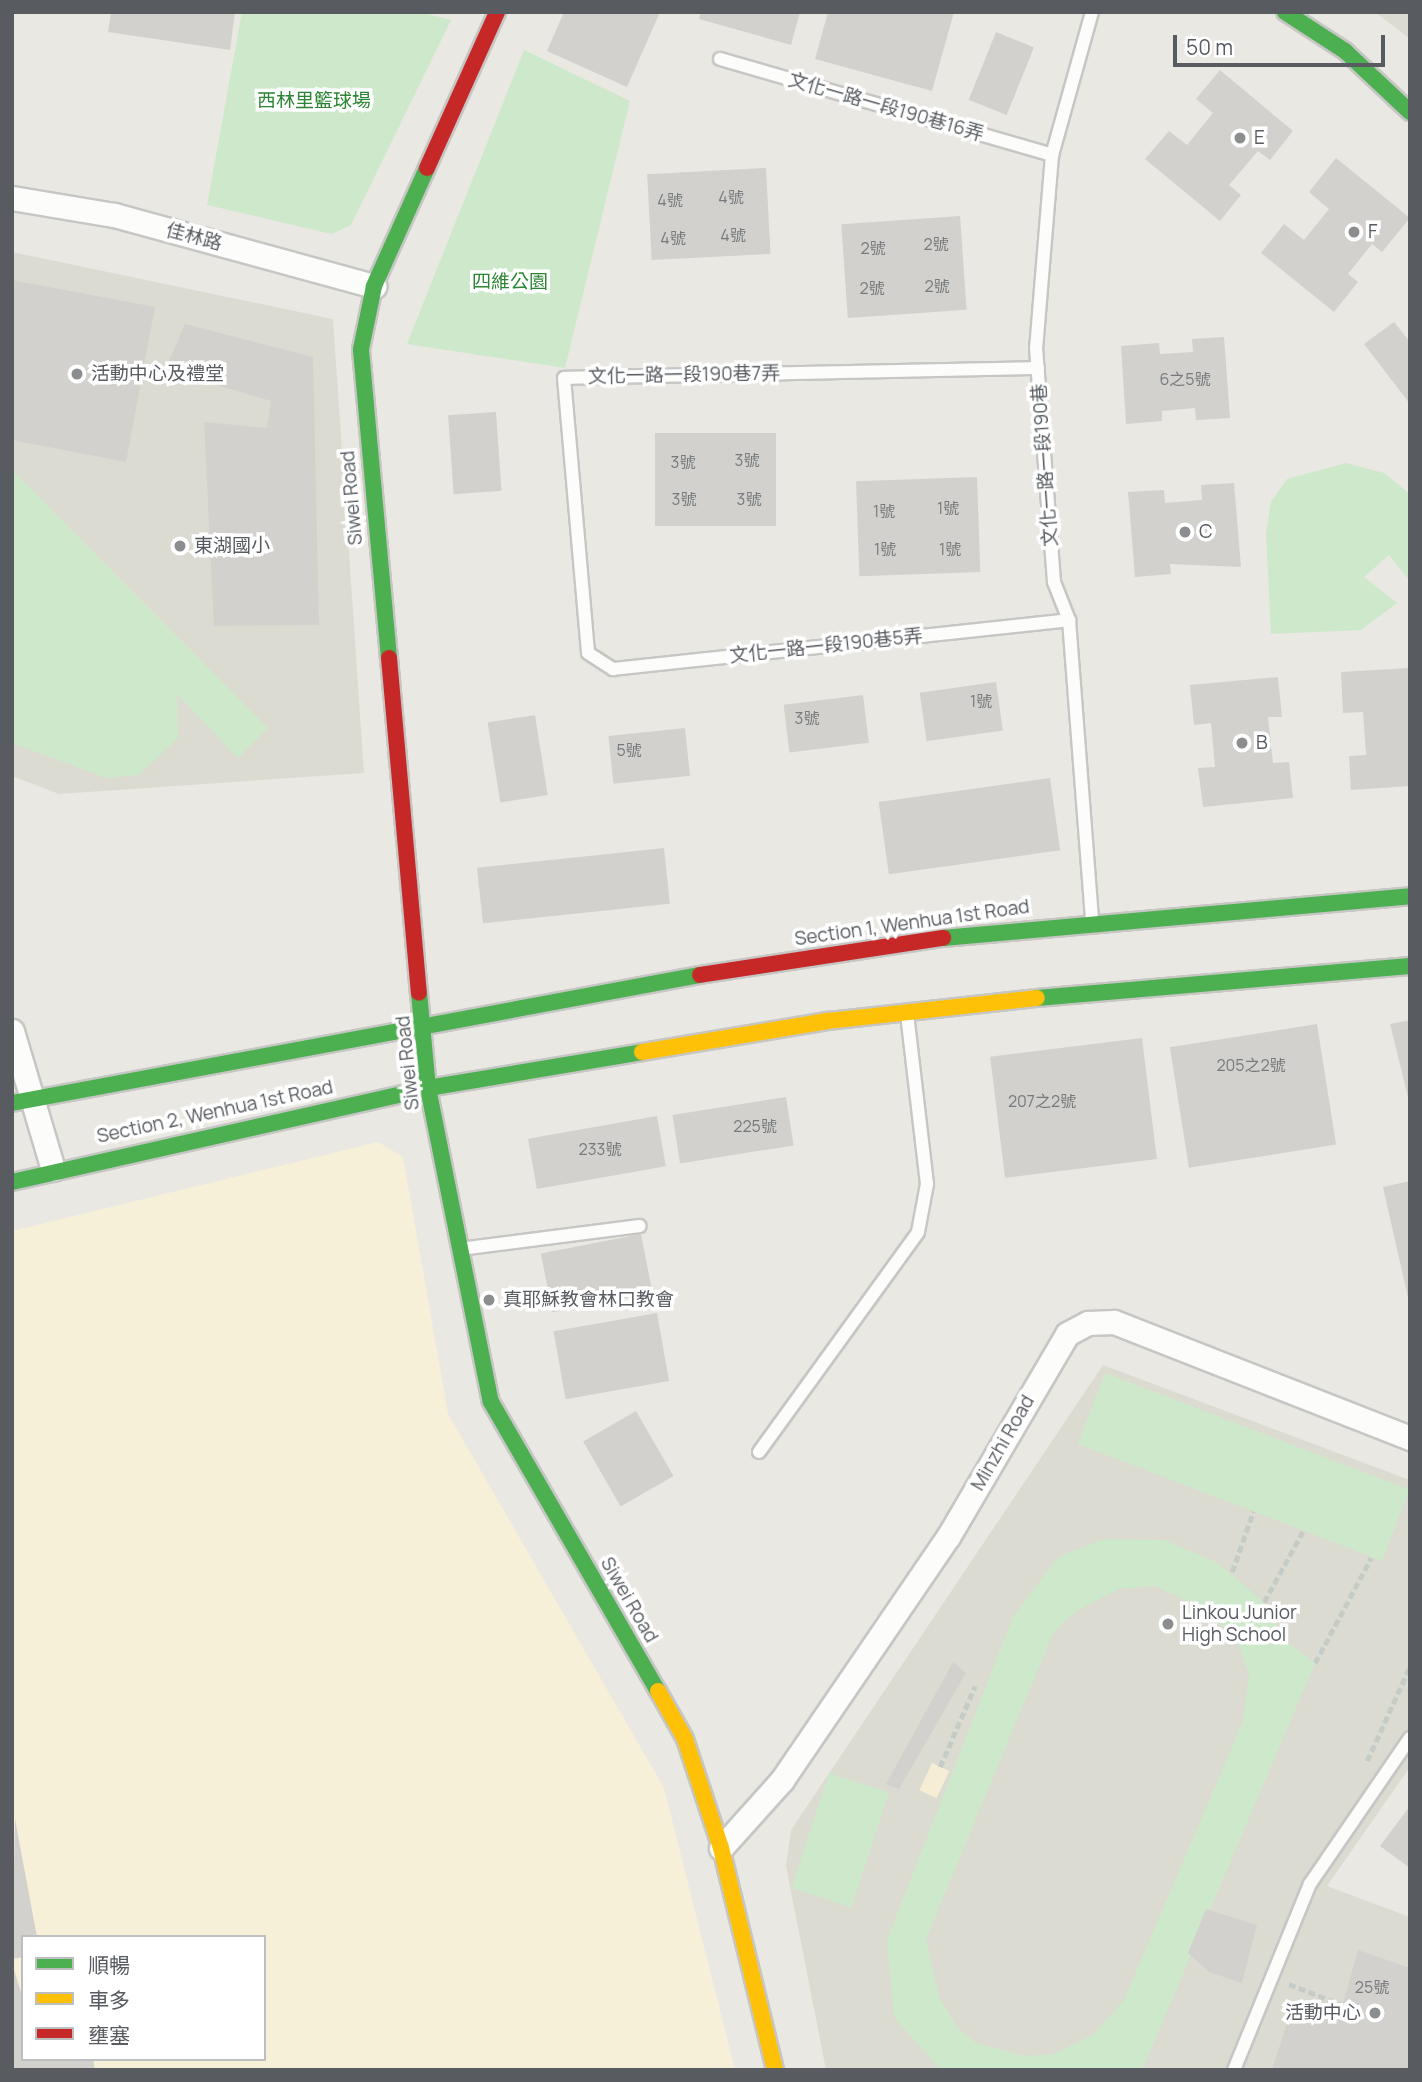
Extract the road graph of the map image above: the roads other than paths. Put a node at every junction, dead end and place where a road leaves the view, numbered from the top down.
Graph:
1 (497, 12) edge
2 (1092, 12) edge
3 (1285, 12) edge
4 (720, 59) dead end
5 (1410, 112) edge
6 (1052, 155) junction
7 (12, 198) edge
8 (374, 286) junction
9 (1038, 368) junction
10 (1069, 620) junction
11 (588, 653) joint
12 (1410, 896) edge
13 (1092, 921) junction
14 (1410, 966) edge
15 (907, 1013) junction
16 (425, 1023) junction
17 (12, 1031) edge
18 (428, 1087) junction
19 (22, 1100) edge
20 (53, 1169) junction
21 (12, 1181) edge
22 (640, 1226) dead end
23 (460, 1249) junction
24 (1410, 1438) edge
25 (759, 1452) dead end
26 (1410, 1738) edge
27 (721, 1848) junction
28 (775, 2070) edge
29 (1234, 2070) edge

1 - 8 main road, Siwei Road
2 - 6 lane, 文化一路一段190巷
3 - 5 main road
4 - 6 lane, 文化一路一段190巷16弄
6 - 9 lane, 文化一路一段190巷
7 - 8 street, 佳林路
8 - 16 main road, Siwei Road
9 - 10 lane, 文化一路一段190巷
9 - 11 lane, 文化一路一段190巷7弄
10 - 11 lane, 文化一路一段190巷5弄
10 - 13 lane, 文化一路一段190巷
12 - 13 main road, Section 1, Wenhua 1st Road
13 - 16 main road, Section 1, Wenhua 1st Road
14 - 15 main road
15 - 18 main road
15 - 25 lane
16 - 18 main road, Siwei Road
16 - 19 main road
17 - 19 street
18 - 20 main road, Section 2, Wenhua 1st Road
18 - 23 main road, Siwei Road
19 - 20 street
20 - 21 main road, Section 2, Wenhua 1st Road
22 - 23 lane
23 - 27 main road, Siwei Road
24 - 27 street, Minzhi Road
26 - 29 lane
27 - 28 main road, Siwei Road

